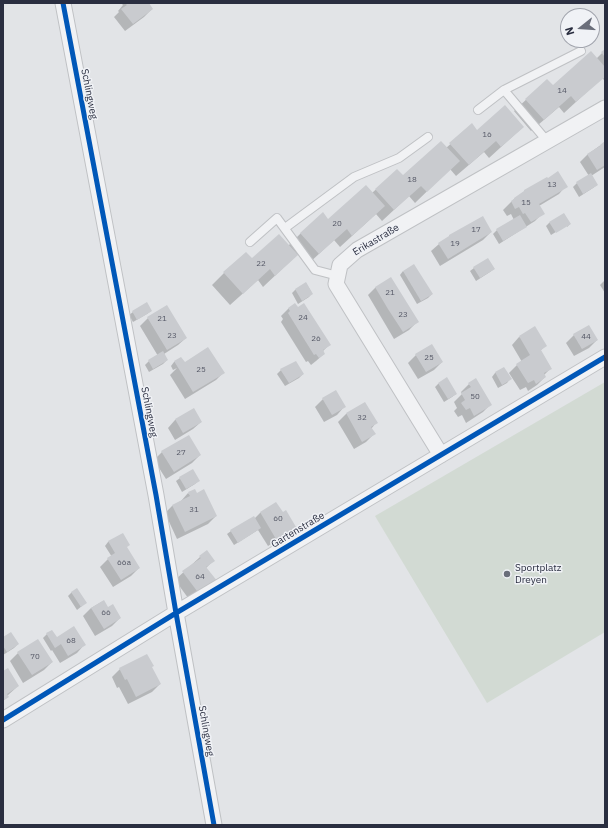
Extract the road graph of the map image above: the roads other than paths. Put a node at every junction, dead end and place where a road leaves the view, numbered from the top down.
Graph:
1 (64, 3) edge
2 (581, 50) dead end
3 (504, 90) junction
4 (605, 108) edge
5 (478, 110) dead end
6 (428, 137) dead end
7 (547, 141) junction
8 (284, 228) junction
9 (250, 242) dead end
10 (338, 276) junction
11 (605, 357) edge
12 (441, 455) junction
13 (176, 613) junction
14 (3, 720) edge
15 (214, 825) edge

1 - 13 street, Schlingweg
2 - 3 lane
3 - 5 lane
3 - 7 lane
4 - 7 street, Erikastraße
6 - 8 lane
7 - 10 street, Erikastraße
8 - 9 lane
8 - 10 lane
10 - 12 street
11 - 12 street, Gartenstraße
12 - 13 street, Gartenstraße
13 - 14 street, Gartenstraße
13 - 15 street, Schlingweg

